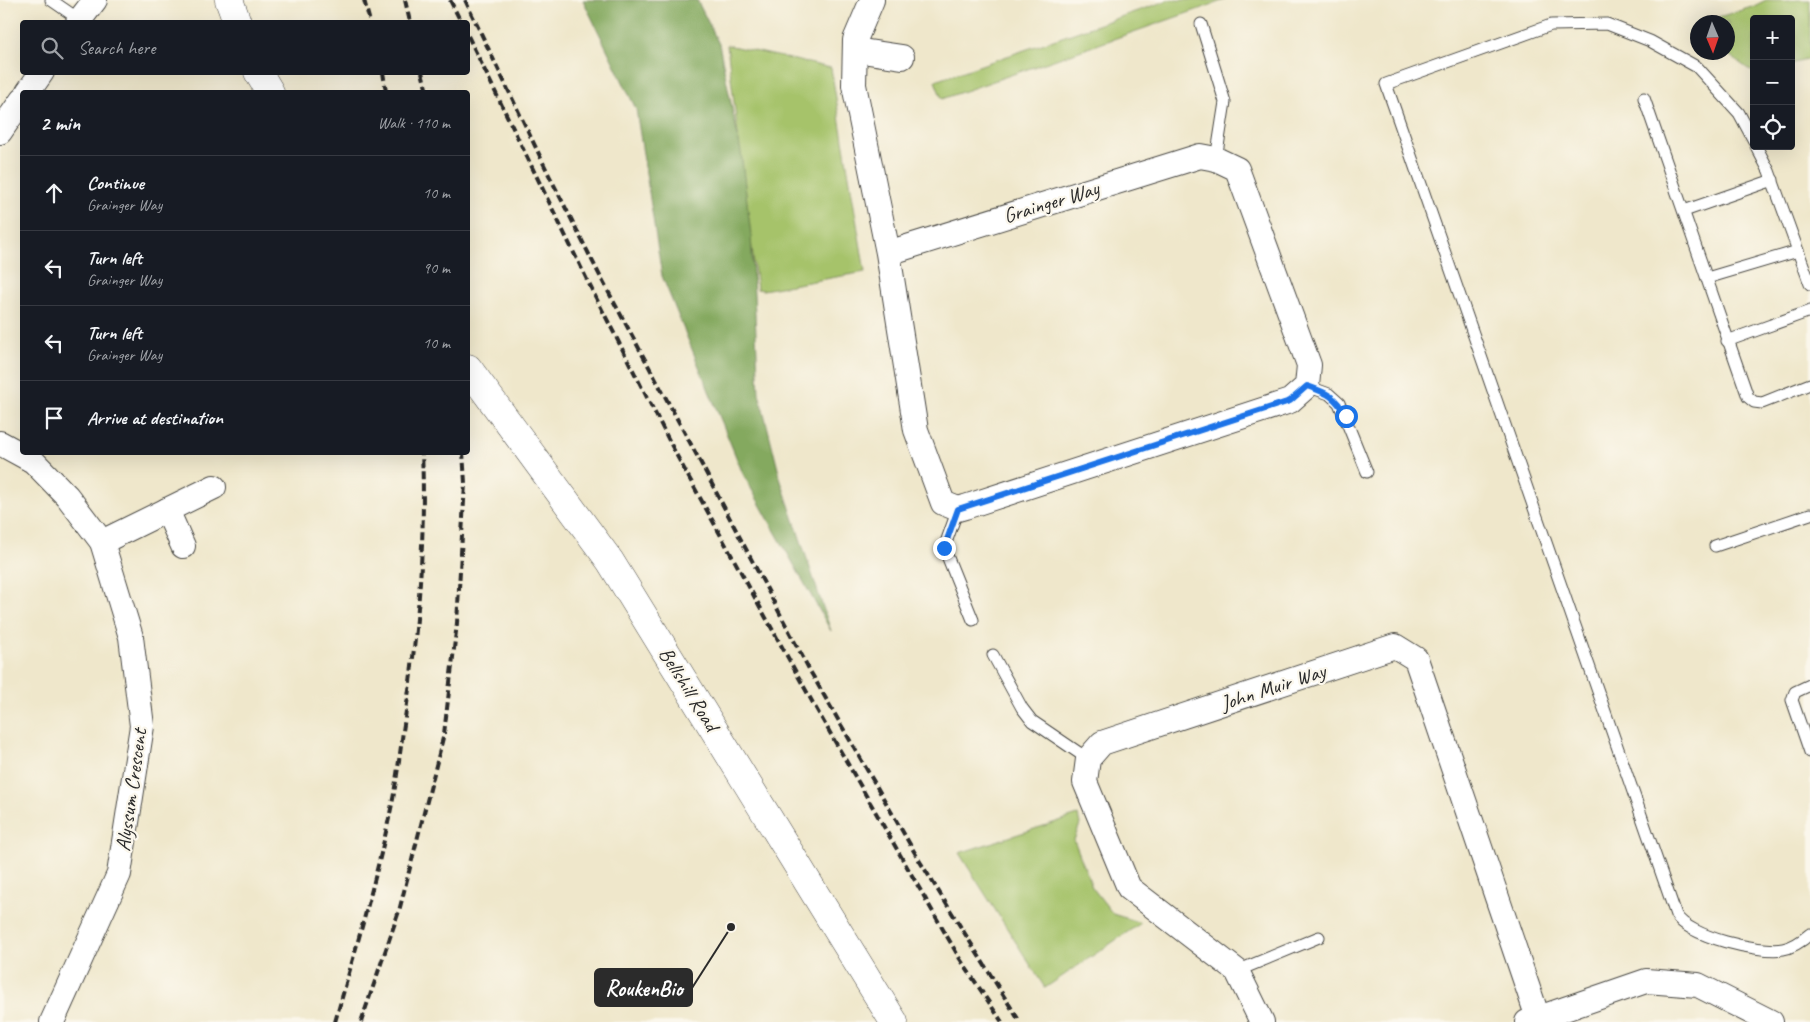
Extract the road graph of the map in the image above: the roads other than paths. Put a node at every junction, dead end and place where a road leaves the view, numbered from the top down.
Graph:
1 (52, 0) edge
2 (95, 0) edge
3 (228, 0) edge
4 (872, 0) edge
5 (78, 20) edge
6 (80, 20) edge
7 (236, 20) edge
8 (1201, 24) dead end
9 (855, 50) junction
10 (902, 57) dead end
11 (40, 75) edge
12 (260, 75) edge
13 (29, 90) edge
14 (269, 90) edge
15 (1644, 98) dead end
16 (20, 103) edge
17 (0, 132) edge
18 (1750, 134) edge
19 (1758, 150) edge
20 (1216, 159) junction
21 (1773, 180) junction
22 (1684, 210) junction
23 (1798, 251) junction
24 (888, 253) junction
25 (1707, 278) junction
26 (1810, 284) edge
27 (1810, 311) edge
28 (1727, 341) junction
29 (470, 371) edge
30 (1810, 384) edge
31 (1307, 386) junction
32 (0, 443) edge
33 (20, 454) edge
34 (22, 455) edge
35 (1367, 472) dead end
36 (214, 487) dead end
37 (958, 509) junction
38 (167, 510) junction
39 (1810, 514) edge
40 (102, 542) junction
41 (183, 546) dead end
42 (1715, 546) dead end
43 (973, 620) dead end
44 (993, 655) dead end
45 (1810, 686) edge
46 (1810, 752) edge
47 (1088, 759) junction
48 (1810, 934) edge
49 (1319, 937) dead end
50 (1237, 971) junction
51 (1533, 1020) edge
52 (52, 1022) edge
53 (894, 1022) edge
54 (1262, 1022) edge
55 (1771, 1022) edge

1 - 5 lane
2 - 6 street
3 - 7 main road
4 - 9 street
8 - 20 lane
9 - 10 street
9 - 24 street
11 - 13 street
12 - 14 main road
15 - 22 lane
16 - 17 street
18 - 48 lane
19 - 21 lane
20 - 24 street, Grainger Way
20 - 31 street, Grainger Way
21 - 22 lane
21 - 23 lane
22 - 25 lane
23 - 25 lane
23 - 26 lane
24 - 37 street
25 - 28 lane
27 - 28 lane
28 - 30 lane
29 - 53 main road, Bellshill Road
31 - 35 lane
31 - 37 street
32 - 33 street, Alyssum Crescent
34 - 40 street, Alyssum Crescent
36 - 38 street
37 - 43 lane
38 - 40 street
38 - 41 street
39 - 42 lane
40 - 52 street, Alyssum Crescent
44 - 47 lane
45 - 46 lane
47 - 50 street
47 - 51 street, John Muir Way
49 - 50 lane
50 - 54 street
51 - 55 street, John Muir Way

